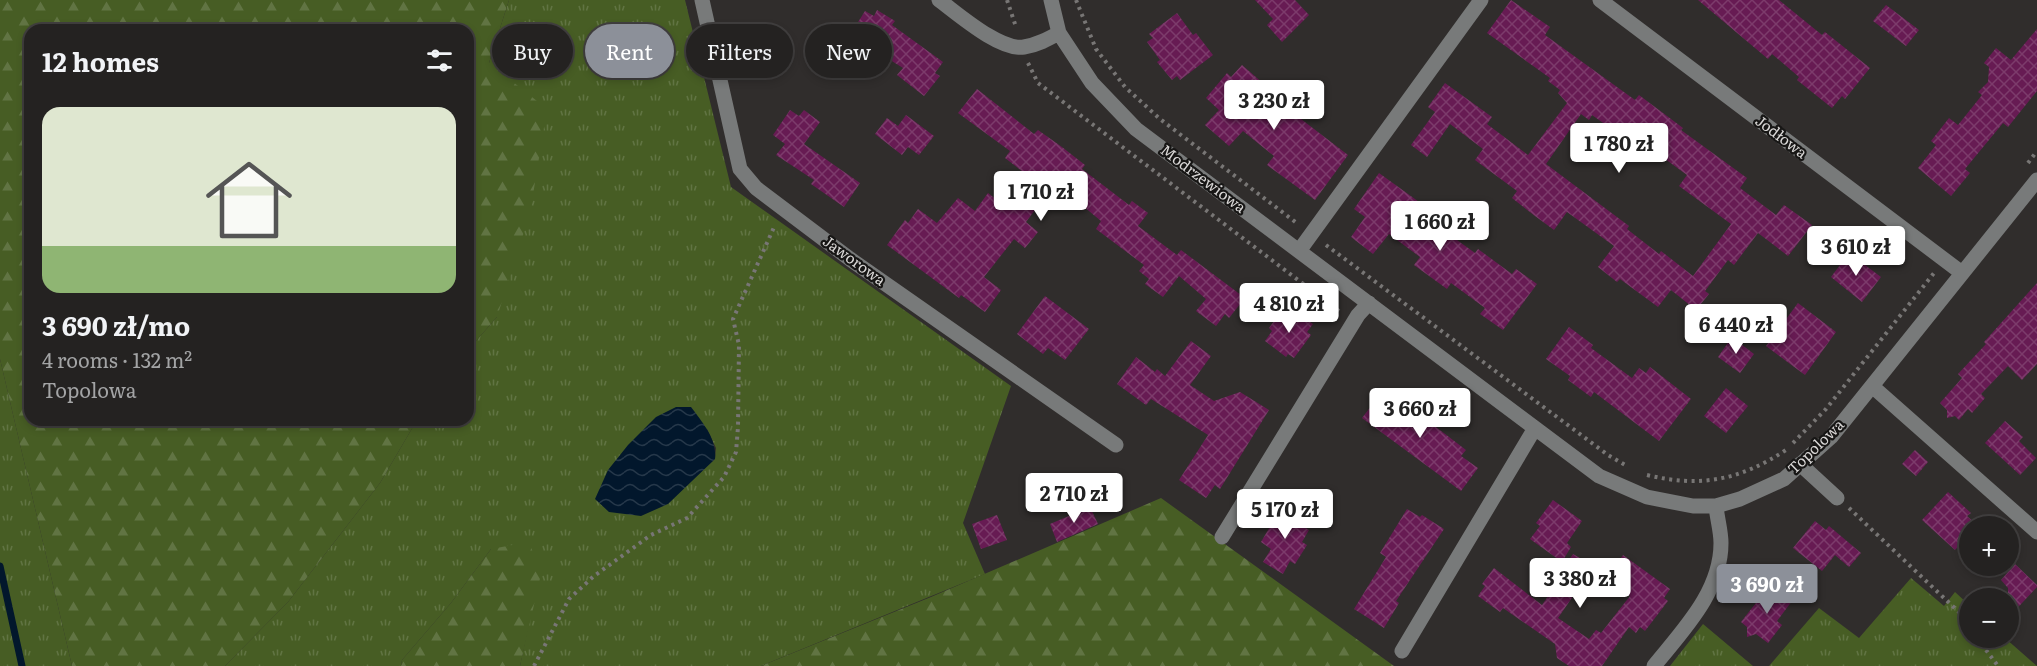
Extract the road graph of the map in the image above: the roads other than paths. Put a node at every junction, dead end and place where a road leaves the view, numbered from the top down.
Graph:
1 (702, 0) edge
2 (939, 0) edge
3 (1051, 0) edge
4 (1481, 0) edge
5 (1600, 0) edge
6 (1059, 33) junction
7 (2036, 182) edge
8 (1299, 251) junction
9 (1962, 273) junction
10 (1369, 303) junction
11 (1872, 386) junction
12 (1535, 428) junction
13 (1116, 446) dead end
14 (1800, 464) junction
15 (1837, 498) road end
16 (1716, 506) junction
17 (2037, 532) edge
18 (1222, 537) dead end
19 (1402, 651) dead end
20 (1654, 666) edge

1 - 13 street, Jaworowa
2 - 6 street
3 - 6 street, Modrzewiowa
4 - 8 street
5 - 9 street, Jodłowa
6 - 8 street, Modrzewiowa
7 - 9 street, Topolowa
8 - 10 street, Modrzewiowa
9 - 11 street, Topolowa
10 - 12 street, Modrzewiowa
10 - 18 street
11 - 14 street, Topolowa
11 - 17 street
12 - 16 street, Modrzewiowa
12 - 19 street
14 - 15 street
14 - 16 street, Topolowa
16 - 20 street

